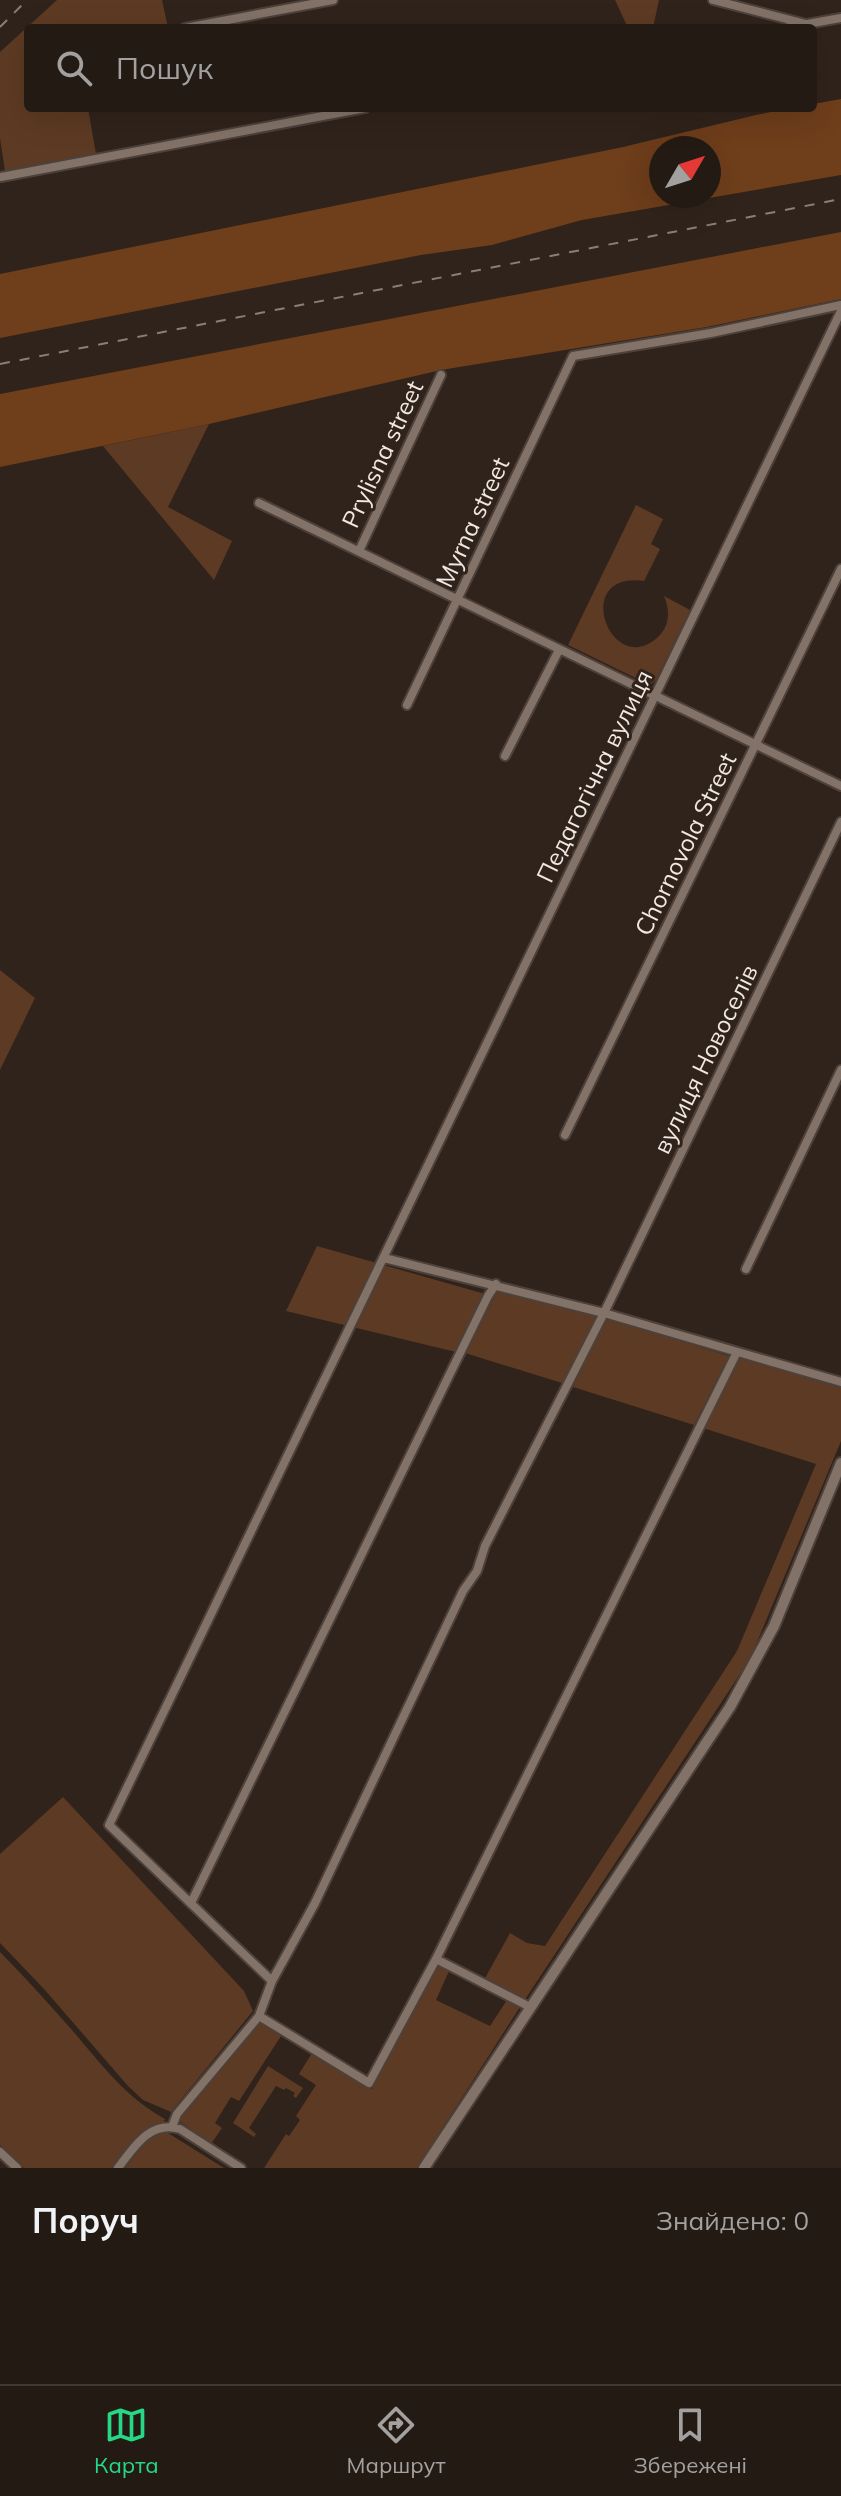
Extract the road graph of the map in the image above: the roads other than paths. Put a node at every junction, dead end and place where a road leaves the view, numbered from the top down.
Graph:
1 (333, 0) edge
2 (713, 0) edge
3 (841, 18) edge
4 (206, 24) edge
5 (806, 24) joint
6 (344, 112) edge
7 (1, 177) edge
8 (841, 305) edge
9 (841, 311) edge
10 (441, 375) dead end
11 (259, 503) dead end
12 (359, 551) junction
13 (841, 569) edge
14 (458, 599) junction
15 (559, 650) junction
16 (654, 697) junction
17 (407, 705) dead end
18 (756, 745) junction
19 (505, 756) dead end
20 (841, 786) edge
21 (841, 822) edge
22 (841, 1070) edge
23 (565, 1135) dead end
24 (384, 1258) junction
25 (746, 1269) dead end
26 (496, 1284) junction
27 (604, 1313) junction
28 (737, 1352) junction
29 (841, 1382) edge
30 (841, 1463) edge
31 (191, 1903) junction
32 (436, 1959) junction
33 (272, 1981) junction
34 (530, 2007) junction
35 (259, 2016) junction
36 (172, 2127) junction
37 (0, 2152) edge
38 (17, 2168) edge
39 (118, 2168) edge
40 (241, 2168) edge
41 (424, 2168) edge

1 - 4 street
2 - 5 street
3 - 5 street
6 - 7 street
8 - 14 street, Myrna street
9 - 16 street, Педагогічна вулиця
10 - 12 street, Prylisna street
11 - 12 street
12 - 14 street
13 - 18 street, Chornovola Street
14 - 15 street
14 - 17 street, Myrna street
15 - 16 street
15 - 19 street
16 - 18 street
16 - 24 street, Педагогічна вулиця
18 - 20 street
18 - 23 street, Chornovola Street
21 - 27 street, вулиця Новоселів
22 - 25 street
24 - 26 street
24 - 31 street, Педагогічна вулиця
26 - 27 street
26 - 31 street
27 - 28 street
27 - 33 street, вулиця Новоселів
28 - 29 street
28 - 32 street
30 - 34 street
31 - 33 street
32 - 34 street
32 - 35 street
33 - 35 street, вулиця Новоселів
34 - 41 street
35 - 36 street, вулиця Новоселів
36 - 39 street
36 - 40 street
37 - 38 street

